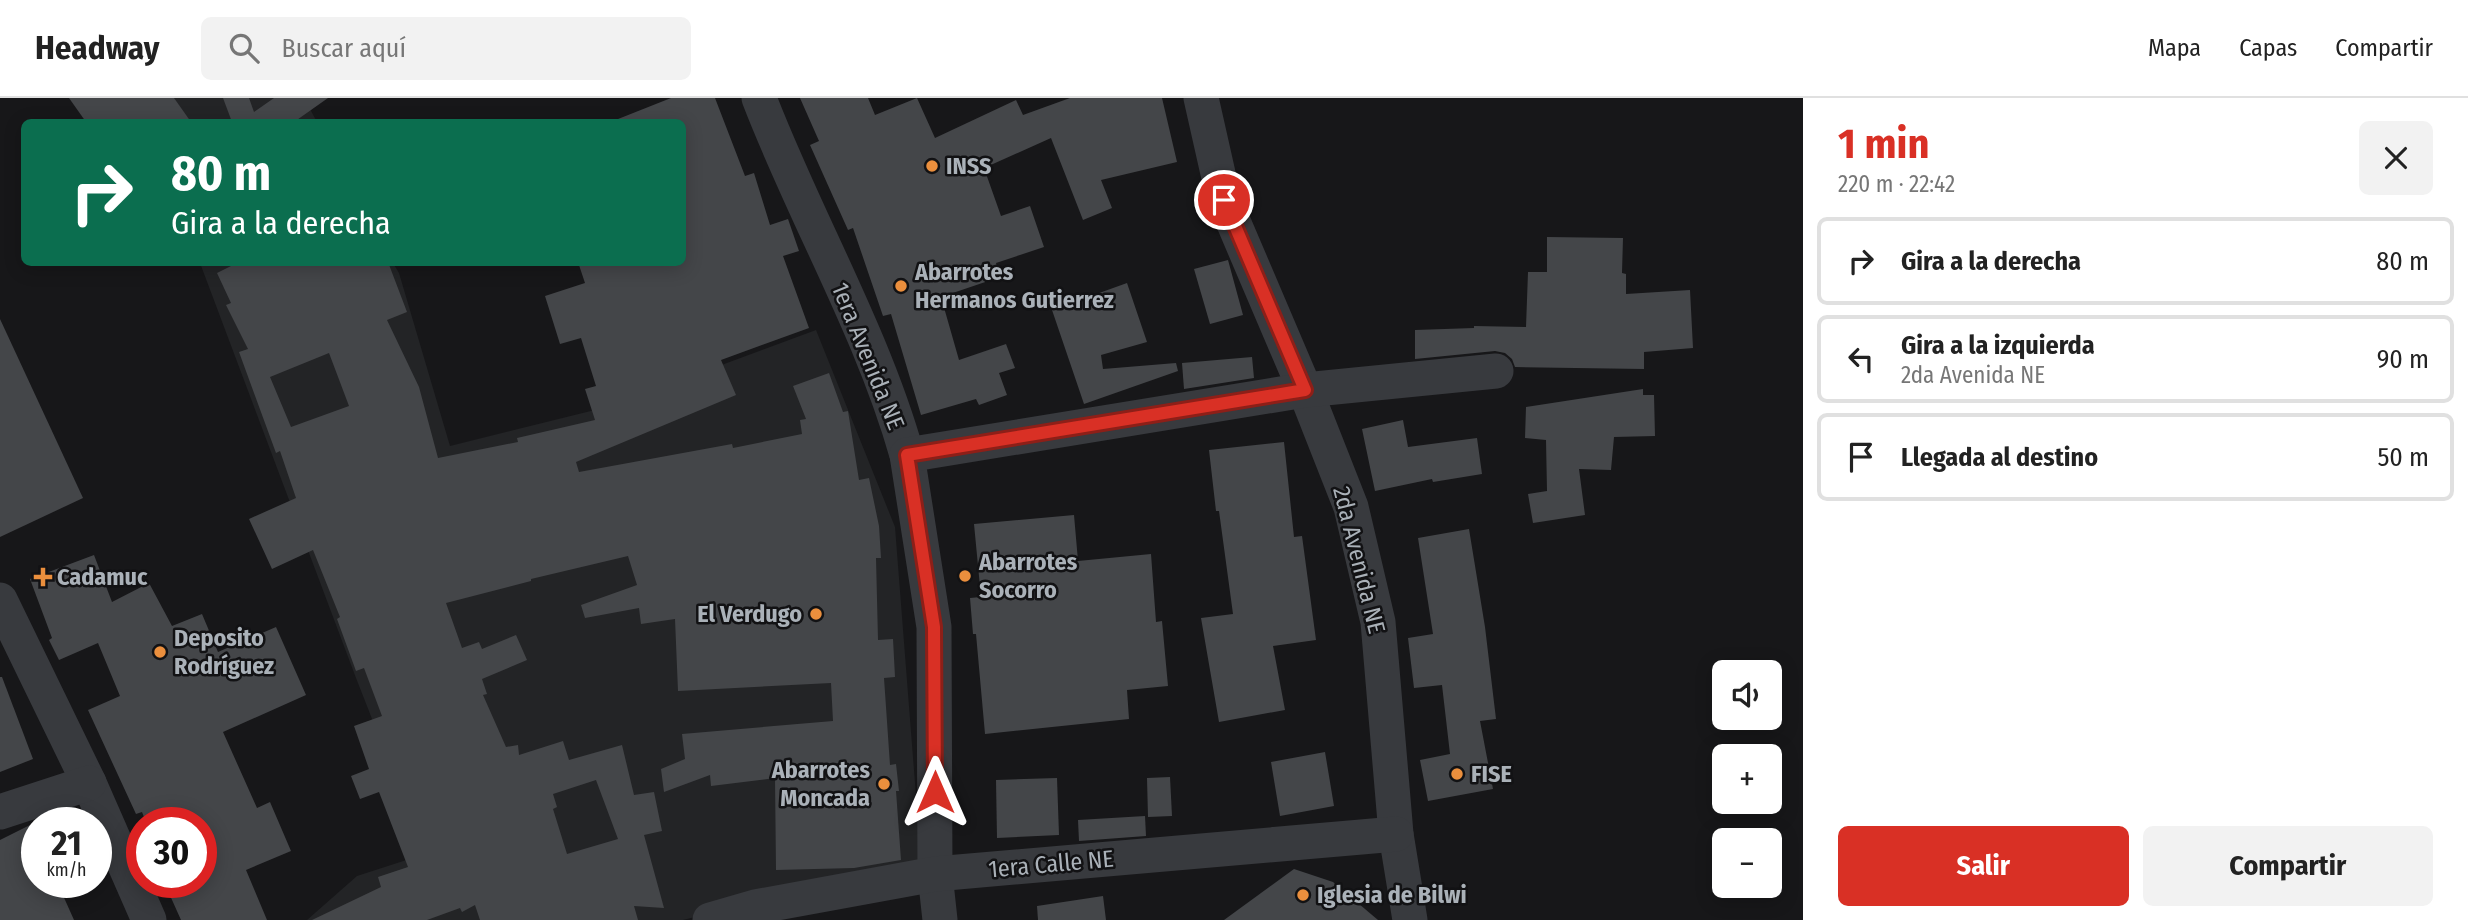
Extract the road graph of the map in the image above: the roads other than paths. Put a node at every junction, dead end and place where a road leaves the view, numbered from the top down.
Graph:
1 (759, 98) edge
2 (1201, 98) edge
3 (1496, 371) dead end
4 (1305, 390) junction
5 (907, 455) junction
6 (0, 600) edge
7 (89, 783) junction
8 (0, 812) edge
9 (1396, 834) junction
10 (935, 874) junction
11 (149, 920) edge
12 (710, 920) edge
13 (940, 920) edge
14 (1410, 920) edge

1 - 5 street, 1era Avenida NE
2 - 4 street, 2da Avenida NE
3 - 4 street
4 - 5 street
4 - 9 street, 2da Avenida NE
5 - 10 street, 1era Avenida NE
6 - 7 street
7 - 8 street
7 - 11 street
9 - 10 street, 1era Calle NE
9 - 14 street, 2da Avenida NE
10 - 12 street, 1era Calle NE
10 - 13 street, 1era Avenida NE

